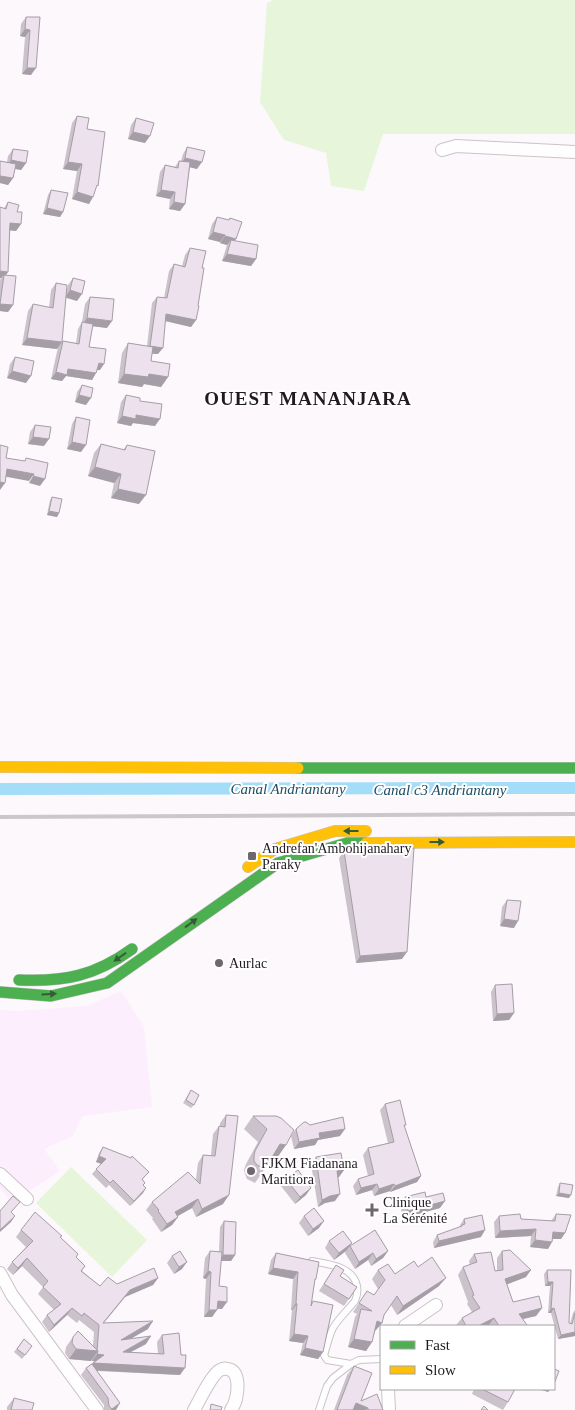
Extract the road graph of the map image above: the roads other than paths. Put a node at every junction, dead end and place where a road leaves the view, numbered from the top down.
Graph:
1 (442, 150) dead end
2 (575, 152) edge
3 (0, 767) edge
4 (575, 768) edge
5 (381, 831) dead end
6 (575, 842) edge
7 (240, 872) dead end
8 (143, 941) dead end
9 (10, 980) dead end
10 (0, 992) edge
11 (0, 1174) edge
12 (27, 1199) dead end
13 (309, 1260) edge
14 (0, 1273) edge
15 (436, 1305) dead end
16 (406, 1325) edge
17 (380, 1359) edge
18 (351, 1364) junction
19 (388, 1390) edge
20 (97, 1410) edge
21 (194, 1410) edge
22 (231, 1410) edge
23 (319, 1410) edge
24 (389, 1410) edge

1 - 2 street
3 - 4 main road
5 -> 7 main road
10 -> 6 main road
8 -> 9 main road
11 - 12 street
13 - 18 lane
14 - 20 street
15 - 16 street
17 - 18 lane
18 - 23 lane
19 - 24 street
21 - 22 street

